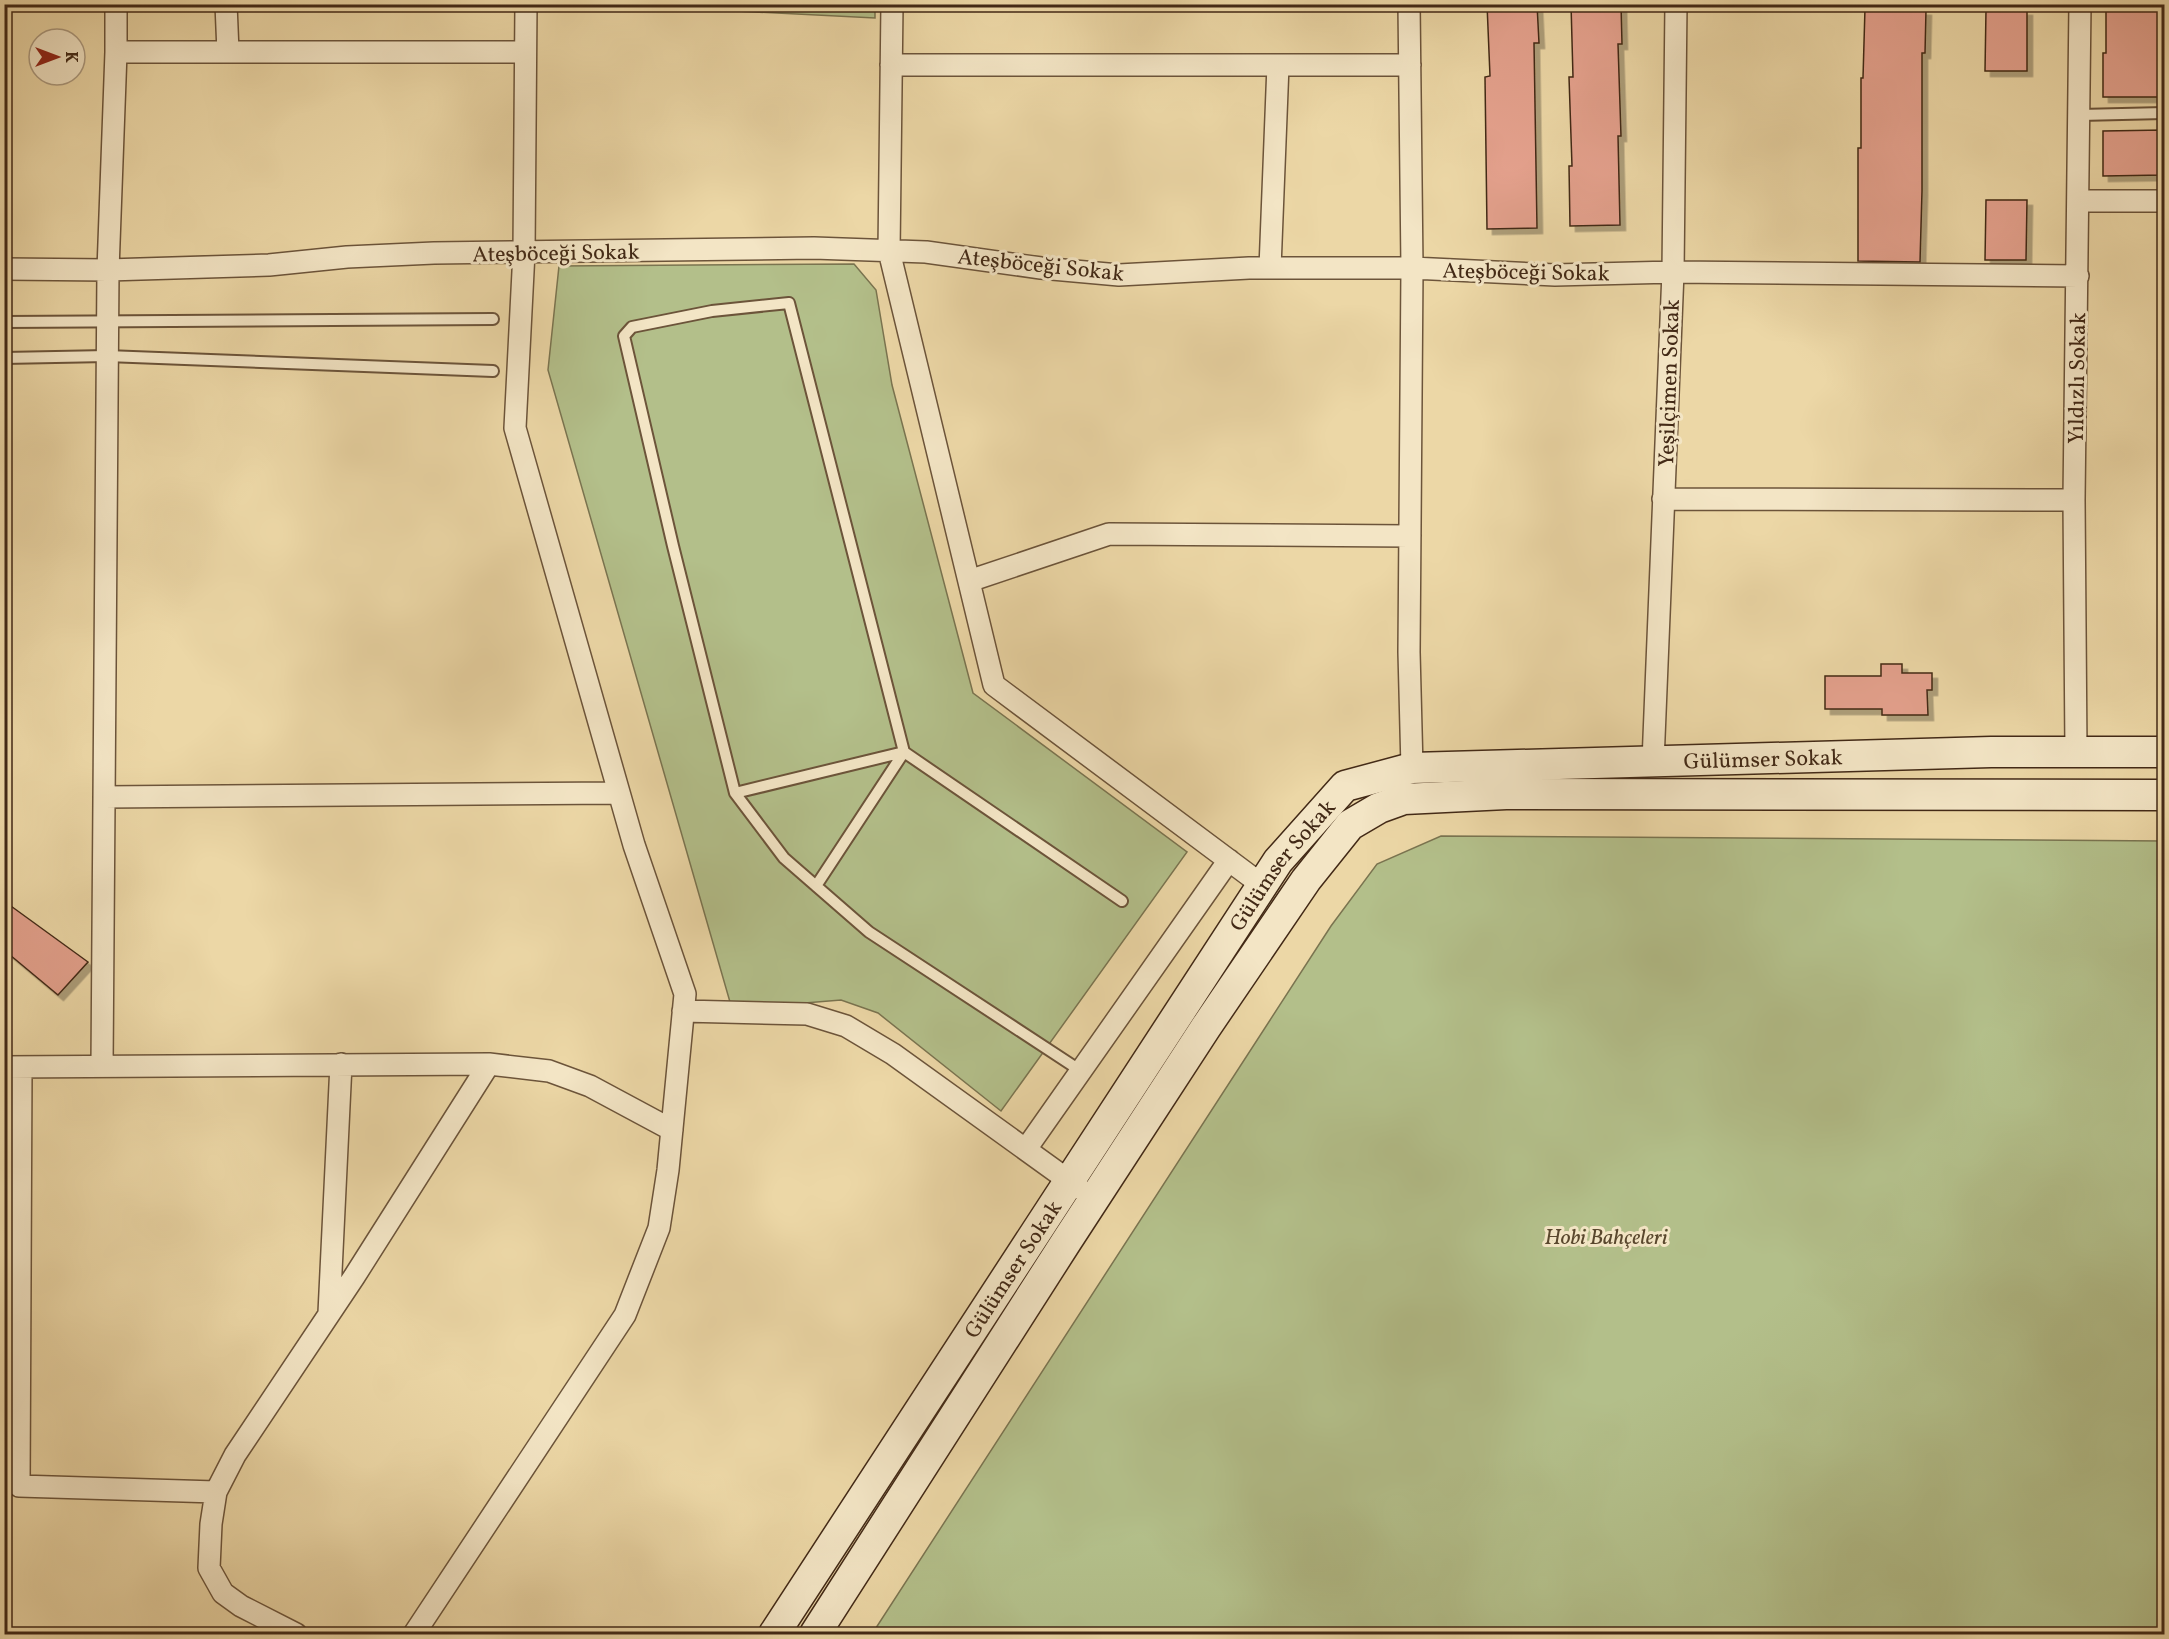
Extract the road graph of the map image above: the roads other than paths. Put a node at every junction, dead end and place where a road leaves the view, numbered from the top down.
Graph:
1 (116, 4) edge
2 (226, 4) edge
3 (526, 4) edge
4 (892, 4) edge
5 (1409, 4) edge
6 (1676, 4) edge
7 (2080, 4) edge
8 (116, 52) junction
9 (228, 52) junction
10 (525, 52) junction
11 (891, 65) junction
12 (1278, 65) junction
13 (1410, 65) junction
14 (2164, 113) edge
15 (2080, 115) junction
16 (2079, 201) junction
17 (2164, 201) edge
18 (889, 251) junction
19 (524, 252) junction
20 (1270, 268) junction
21 (1412, 268) junction
22 (4, 269) edge
23 (108, 270) junction
24 (1673, 272) junction
25 (2078, 276) junction
26 (493, 319) dead end
27 (107, 321) junction
28 (4, 322) edge
29 (107, 356) junction
30 (4, 358) edge
31 (493, 371) dead end
32 (1663, 499) junction
33 (2074, 500) junction
34 (1410, 536) junction
35 (969, 581) junction
36 (904, 752) junction
37 (2076, 752) junction
38 (2164, 752) edge
39 (1653, 762) junction
40 (1412, 768) junction
41 (619, 793) junction
42 (735, 793) junction
43 (2164, 795) edge
44 (104, 797) junction
45 (1228, 860) junction
46 (1262, 885) junction
47 (816, 886) junction
48 (1122, 901) dead end
49 (683, 1011) junction
50 (341, 1064) junction
51 (489, 1064) junction
52 (102, 1066) junction
53 (13, 1067) edge
54 (1081, 1071) junction
55 (672, 1130) junction
56 (1026, 1149) junction
57 (1069, 1180) junction
58 (1094, 1199) junction
59 (329, 1315) junction
60 (216, 1492) junction
61 (296, 1635) edge
62 (414, 1635) edge
63 (774, 1635) edge
64 (815, 1635) edge

1 - 8 street
2 - 9 street
3 - 10 street
4 - 11 street
5 - 13 street
6 - 24 street, Yeşilçimen Sokak
7 - 15 street, Yıldızlı Sokak
8 - 9 street
8 - 23 street
9 - 10 street
10 - 19 street
11 - 12 street
11 - 18 street
12 - 13 street
12 - 20 street
13 - 21 street
14 - 15 lane
15 - 16 street, Yıldızlı Sokak
16 - 17 street
16 - 25 street, Yıldızlı Sokak
18 - 19 street, Ateşböceği Sokak
18 - 20 street, Ateşböceği Sokak
18 - 35 street
19 - 23 street, Ateşböceği Sokak
19 - 41 street
20 - 21 street, Ateşböceği Sokak
21 - 24 street, Ateşböceği Sokak
21 - 34 street
22 - 23 street, Ateşböceği Sokak
23 - 27 street
24 - 25 street, Ateşböceği Sokak
24 - 32 street, Yeşilçimen Sokak
25 - 33 street, Yıldızlı Sokak
26 - 27 lane
27 - 28 lane
27 - 29 street
29 - 30 lane
29 - 31 lane
29 - 44 street
32 - 33 street
32 - 39 street, Yeşilçimen Sokak
33 - 37 street, Yıldızlı Sokak
34 - 35 street
34 - 40 street
35 - 45 street
36 - 42 lane
36 - 42 lane
36 - 47 lane
36 - 48 lane
37 - 38 street, Gülümser Sokak
37 - 39 street, Gülümser Sokak
39 - 40 street, Gülümser Sokak
40 - 46 street, Gülümser Sokak
41 - 44 street
41 - 49 street
42 - 47 lane
43 - 58 street
44 - 52 street
45 - 46 street
45 - 54 street
46 - 57 street, Gülümser Sokak
47 - 54 lane
49 - 55 street
49 - 56 street
50 - 51 street
50 - 52 street
50 - 59 street
51 - 55 street
51 - 59 street
52 - 53 street
53 - 60 street
54 - 56 street
55 - 62 street
56 - 57 street
57 - 58 street
57 - 63 street, Gülümser Sokak
58 - 64 street
59 - 60 street
60 - 61 street

